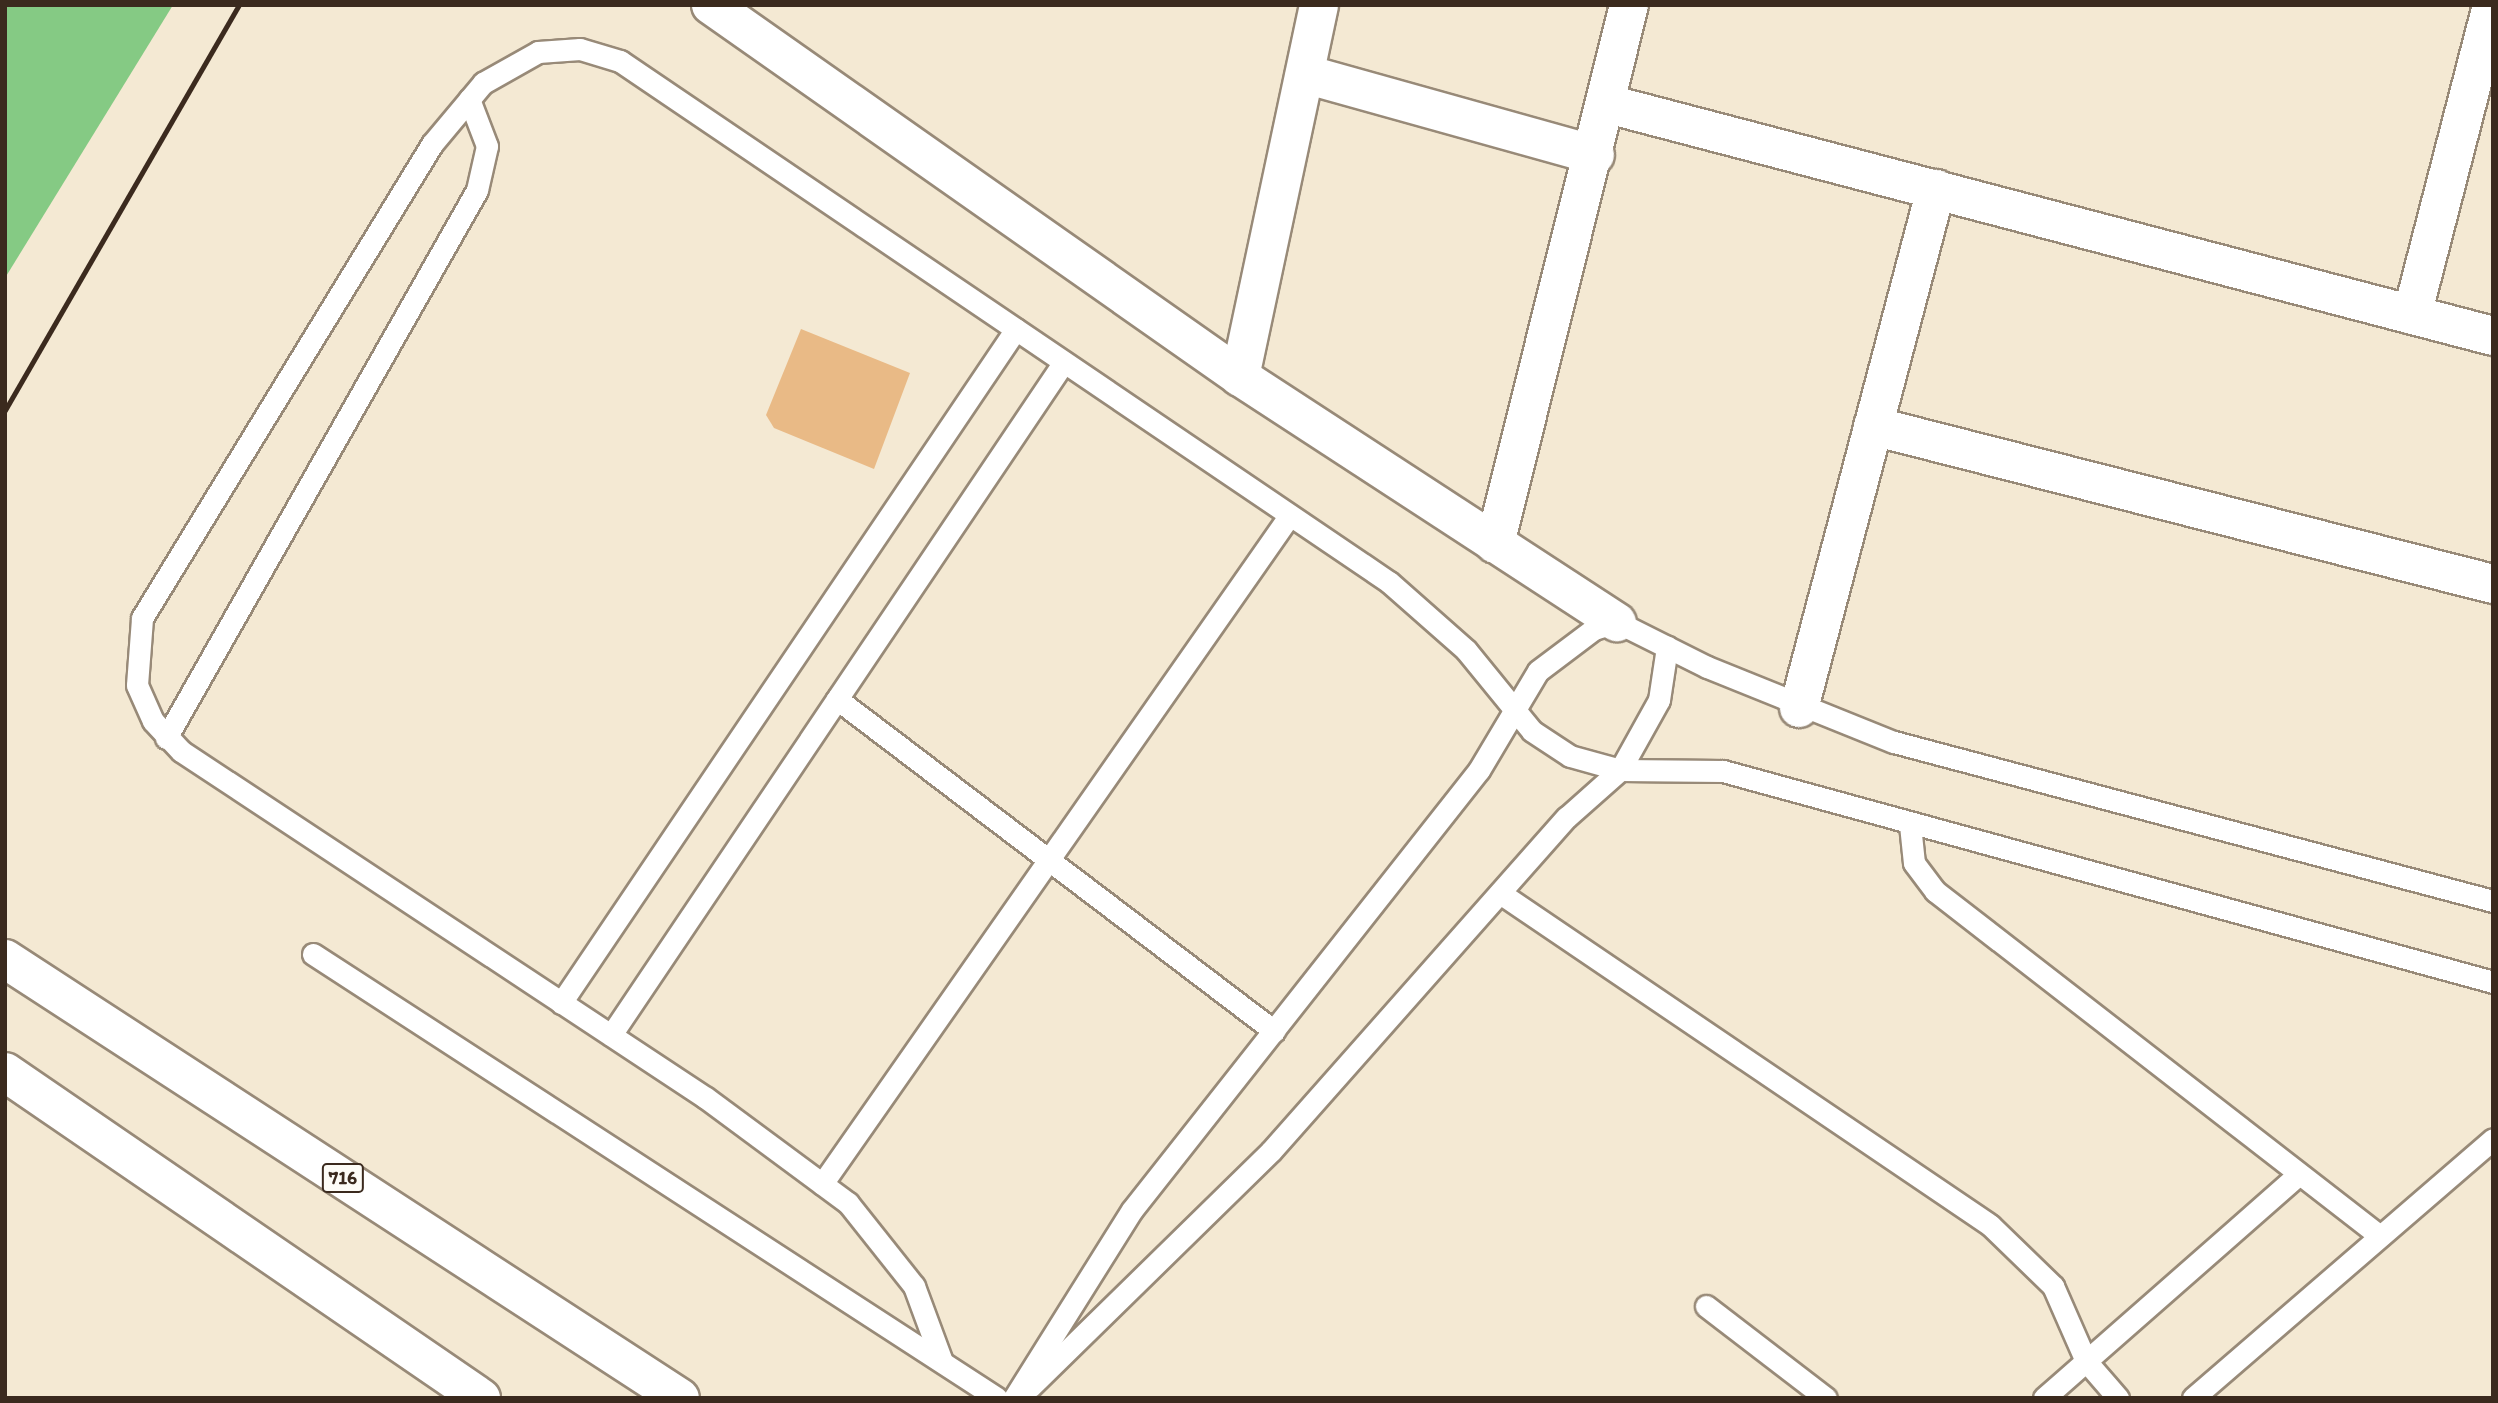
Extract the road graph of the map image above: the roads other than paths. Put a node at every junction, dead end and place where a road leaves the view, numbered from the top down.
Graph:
1 (711, 5) edge
2 (1319, 5) edge
3 (1629, 5) edge
4 (2489, 7) edge
5 (1305, 74) junction
6 (470, 99) junction
7 (1608, 104) junction
8 (1595, 155) junction
9 (1936, 189) junction
10 (2412, 315) junction
11 (1016, 329) junction
12 (2493, 336) edge
13 (1064, 362) junction
14 (1240, 377) junction
15 (1873, 426) junction
16 (1290, 515) junction
17 (1495, 544) junction
18 (2493, 584) edge
19 (1617, 622) junction
20 (1667, 647) junction
21 (837, 699) junction
22 (1800, 708) junction
23 (1517, 712) junction
24 (166, 738) junction
25 (1620, 770) junction
26 (1910, 824) junction
27 (1050, 857) junction
28 (1500, 893) junction
29 (2493, 901) edge
30 (313, 954) dead end
31 (5, 959) edge
32 (2493, 982) edge
33 (561, 1003) junction
34 (1273, 1031) junction
35 (611, 1035) junction
36 (5, 1072) edge
37 (2493, 1139) edge
38 (2299, 1174) junction
39 (822, 1184) junction
40 (2380, 1236) junction
41 (1706, 1306) dead end
42 (941, 1359) junction
43 (2086, 1360) junction
44 (481, 1398) edge
45 (680, 1398) edge
46 (997, 1398) edge
47 (1016, 1398) edge
48 (1826, 1398) edge
49 (2044, 1398) edge
50 (2118, 1398) edge
51 (2193, 1398) edge

1 - 14 street
2 - 5 street
3 - 7 street
4 - 10 street
5 - 8 street
5 - 14 street
6 - 11 lane
6 - 24 lane
6 - 24 lane
7 - 8 street
7 - 9 street
8 - 17 street
9 - 10 street
9 - 15 street
10 - 12 street
11 - 13 lane
11 - 33 lane
13 - 16 lane
13 - 21 lane
14 - 17 street
15 - 18 street
15 - 22 street
16 - 23 lane
16 - 27 lane
17 - 19 street
19 - 20 lane
19 - 23 lane
20 - 22 lane
20 - 25 lane
21 - 27 lane
21 - 35 lane
22 - 29 lane
23 - 25 lane
23 - 34 lane
24 - 33 lane
25 - 26 lane
25 - 28 lane
26 - 32 lane
26 - 38 lane
27 - 34 lane
27 - 39 lane
28 - 43 lane
28 - 47 lane
30 - 42 lane
31 - 45 street, 716
33 - 35 lane
34 - 47 lane
35 - 39 lane
36 - 44 street
37 - 40 lane
38 - 40 lane
38 - 43 lane
39 - 42 lane
40 - 51 lane
41 - 48 lane
42 - 46 lane
43 - 49 lane
43 - 50 lane

